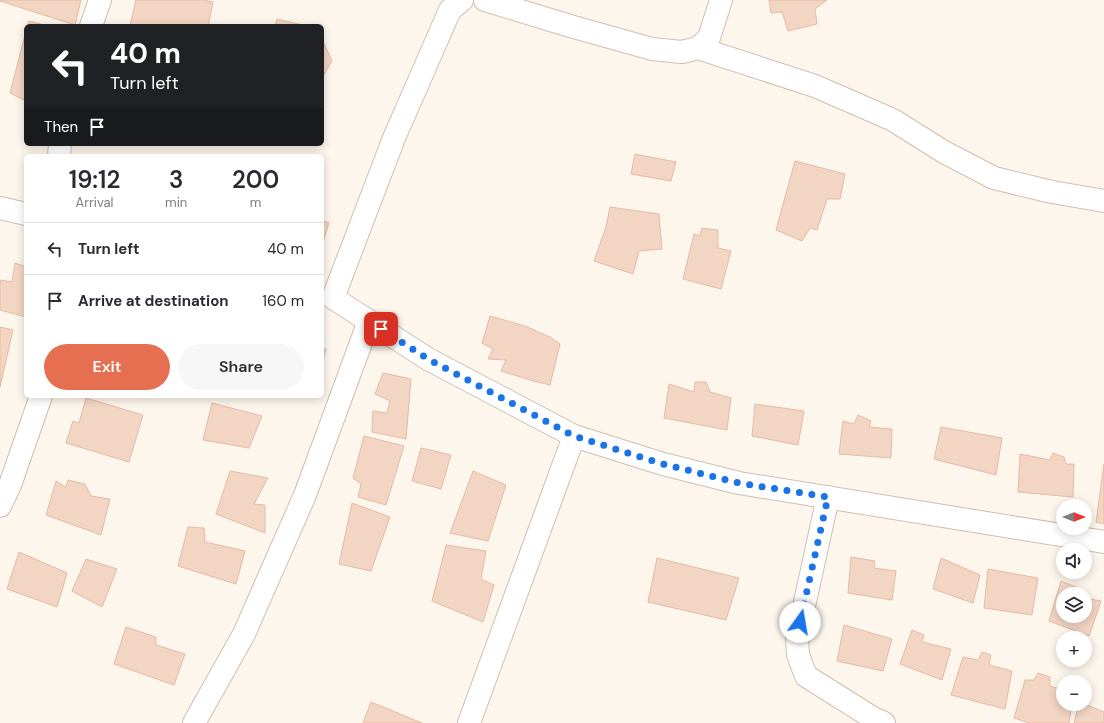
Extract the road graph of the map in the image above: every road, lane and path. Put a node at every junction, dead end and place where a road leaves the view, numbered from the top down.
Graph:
1 (100, 0) edge
2 (462, 0) edge
3 (485, 0) edge
4 (721, 0) edge
5 (92, 24) edge
6 (698, 48) junction
7 (1104, 201) edge
8 (0, 208) edge
9 (24, 214) edge
10 (327, 297) edge
11 (369, 321) junction
12 (40, 398) edge
13 (574, 436) junction
14 (828, 497) junction
15 (0, 506) edge
16 (1104, 542) edge
17 (194, 723) edge
18 (469, 723) edge
19 (884, 723) edge

1 - 5 street
2 - 10 street
3 - 6 street
4 - 6 street
6 - 7 street
8 - 9 street
10 - 11 street
11 - 13 street
11 - 17 street
12 - 15 street
13 - 14 street
13 - 18 street
14 - 16 street
14 - 19 street

